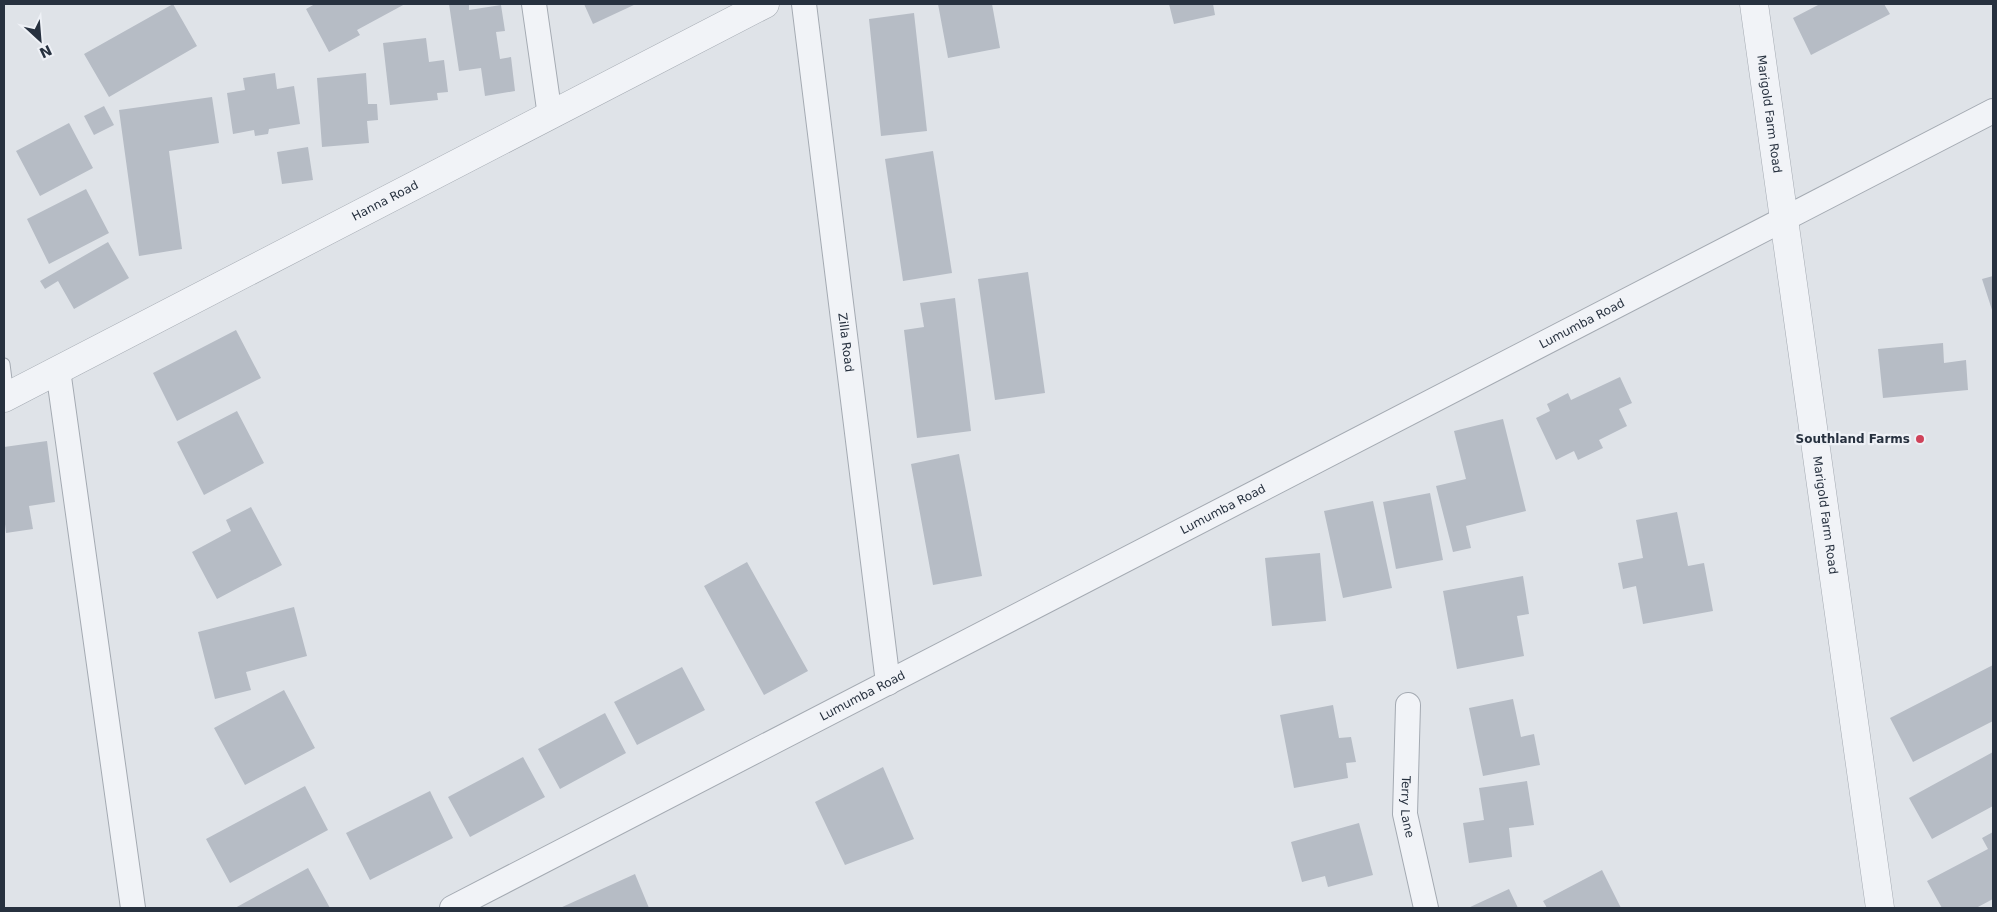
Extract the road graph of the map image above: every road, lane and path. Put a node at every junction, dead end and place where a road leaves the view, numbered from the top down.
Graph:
1 (534, 4) edge
2 (765, 4) edge
3 (804, 4) edge
4 (1754, 4) edge
5 (1993, 111) edge
6 (550, 116) junction
7 (1784, 219) junction
8 (4, 364) edge
9 (58, 370) junction
10 (6, 397) edge
11 (888, 683) junction
12 (1408, 705) dead end
13 (478, 902) edge
14 (133, 908) edge
15 (452, 908) edge
16 (1426, 908) edge
17 (1880, 908) edge

1 - 6 street
2 - 6 street, Hanna Road
3 - 11 street, Zilla Road
4 - 7 street, Marigold Farm Road
5 - 7 street, Lumumba Road
6 - 9 street, Hanna Road
7 - 11 street, Lumumba Road
7 - 17 street, Marigold Farm Road
8 - 10 lane
9 - 10 street, Hanna Road
9 - 14 street
11 - 13 street, Lumumba Road
12 - 16 street, Terry Lane
13 - 15 street, Lumumba Road

